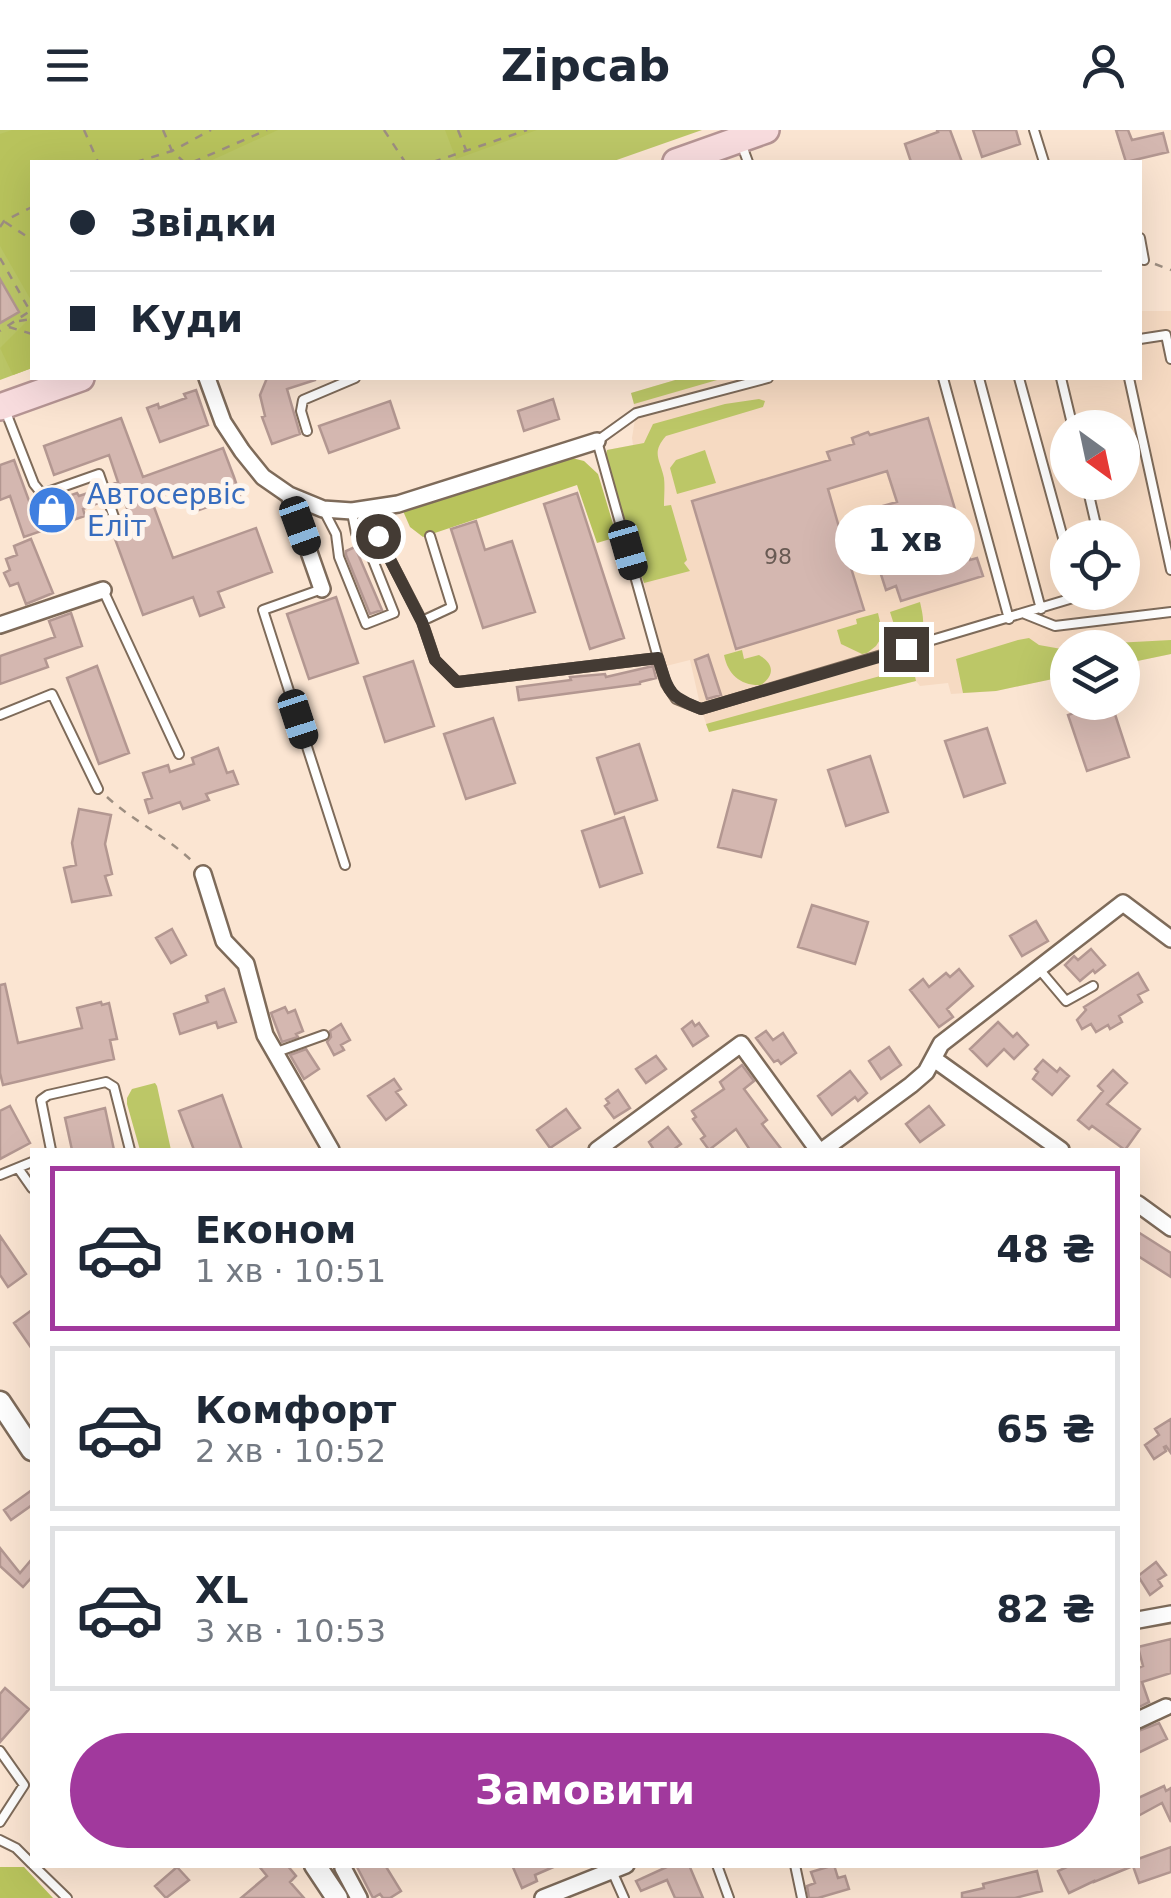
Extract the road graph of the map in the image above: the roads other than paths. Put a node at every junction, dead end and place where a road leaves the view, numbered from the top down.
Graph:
1 (766, 130) edge
2 (1034, 130) edge
3 (744, 151) edge
4 (688, 160) edge
5 (1043, 160) edge
6 (1142, 249) edge
7 (1144, 260) road end
8 (1142, 339) edge
9 (1171, 360) edge
10 (75, 380) edge
11 (208, 380) edge
12 (350, 380) edge
13 (760, 380) edge
14 (944, 380) edge
15 (979, 380) edge
16 (1020, 380) edge
17 (1061, 380) edge
18 (1129, 380) edge
19 (2, 406) edge
20 (1069, 410) edge
21 (307, 431) dead end
22 (596, 441) junction
23 (288, 495) junction
24 (323, 509) junction
25 (358, 510) junction
26 (115, 520) dead end
27 (1058, 520) edge
28 (430, 536) dead end
29 (1171, 570) edge
30 (322, 589) joint
31 (103, 590) joint
32 (1050, 606) edge
33 (1041, 609) junction
34 (1171, 612) edge
35 (1025, 614) junction
36 (1009, 619) junction
37 (422, 622) junction
38 (0, 625) edge
39 (658, 658) junction
40 (0, 714) edge
41 (178, 754) dead end
42 (98, 789) road end
43 (345, 865) dead end
44 (203, 874) road end
45 (1171, 938) edge
46 (1039, 968) junction
47 (1093, 986) dead end
48 (324, 1035) dead end
49 (274, 1053) junction
50 (934, 1060) junction
51 (51, 1148) edge
52 (129, 1148) edge
53 (331, 1148) edge
54 (599, 1148) edge
55 (819, 1148) edge
56 (824, 1148) edge
57 (1058, 1148) edge
58 (30, 1163) edge
59 (18, 1168) junction
60 (0, 1175) edge
61 (30, 1185) edge
62 (1140, 1205) edge
63 (1171, 1228) edge
64 (0, 1402) edge
65 (30, 1447) edge
66 (1171, 1614) edge
67 (1140, 1616) edge
68 (1168, 1707) edge
69 (1140, 1719) edge
70 (0, 1751) edge
71 (0, 1822) edge
72 (0, 1840) edge
73 (30, 1861) edge
74 (37, 1868) edge
75 (316, 1868) edge
76 (344, 1868) edge
77 (619, 1868) edge
78 (718, 1868) edge
79 (796, 1868) edge
80 (67, 1898) edge
81 (337, 1898) edge
82 (360, 1898) edge
83 (542, 1898) edge
84 (624, 1898) edge
85 (730, 1898) edge
86 (802, 1898) edge

1 - 3 main road
2 - 5 lane
3 - 4 main road
6 - 7 lane
8 - 9 lane
10 - 19 main road
11 - 23 street
12 - 21 lane
13 - 22 lane
14 - 36 lane
15 - 33 lane
16 - 27 lane
17 - 20 lane
18 - 29 lane
19 - 26 lane
22 - 25 street
22 - 39 lane
23 - 24 street
23 - 30 street
24 - 25 street
24 - 25 lane
25 - 37 lane
28 - 37 lane
30 - 43 lane
31 - 38 street
31 - 41 lane
32 - 33 lane
33 - 35 lane
34 - 35 lane
35 - 36 lane
36 - 39 lane
37 - 39 lane
40 - 42 lane
44 - 49 street
45 - 46 street
46 - 47 lane
46 - 50 street
48 - 49 lane
49 - 53 street
50 - 56 street
50 - 57 street
51 - 52 lane
54 - 55 street
58 - 59 lane
59 - 60 lane
59 - 61 lane
62 - 63 street
64 - 65 street
66 - 67 street
68 - 69 street
70 - 71 lane
72 - 73 lane
74 - 80 lane
75 - 81 street
76 - 82 street
77 - 83 street
77 - 84 lane
78 - 85 lane
79 - 86 lane

